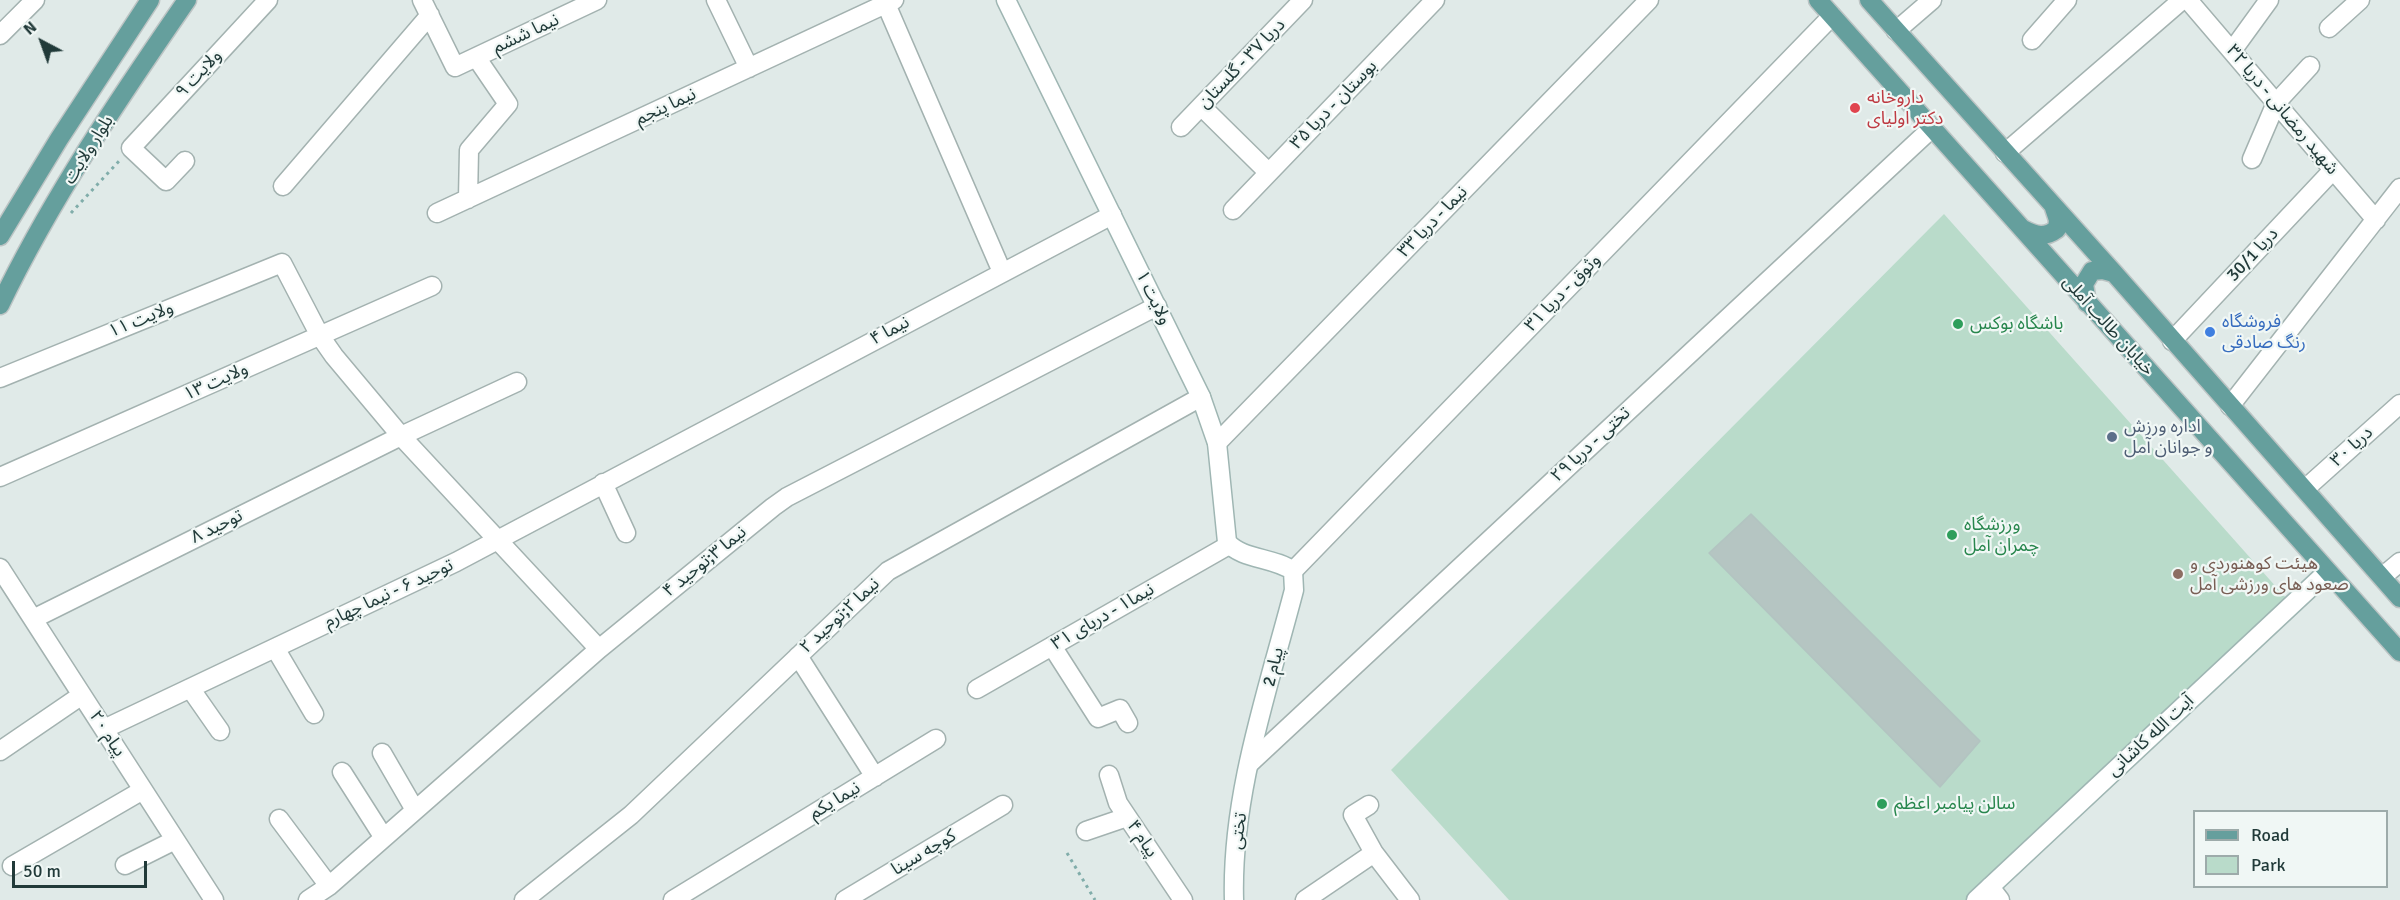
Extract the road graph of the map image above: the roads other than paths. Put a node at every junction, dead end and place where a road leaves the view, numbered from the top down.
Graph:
1 (35, 0) edge
2 (150, 0) edge
3 (187, 0) edge
4 (268, 0) edge
5 (597, 0) edge
6 (716, 0) edge
7 (1006, 0) edge
8 (1304, 0) edge
9 (1435, 0) edge
10 (1649, 0) edge
11 (1818, 0) edge
12 (1869, 0) edge
13 (1932, 0) edge
14 (2067, 0) edge
15 (2182, 0) edge
16 (2188, 0) edge
17 (2269, 0) edge
18 (2360, 0) edge
19 (890, 2) edge
20 (426, 8) edge
21 (1832, 16) junction
22 (2329, 28) dead end
23 (1896, 31) junction
24 (0, 35) edge
25 (2032, 40) dead end
26 (2232, 51) junction
27 (476, 57) junction
28 (2310, 66) dead end
29 (749, 68) junction
30 (2276, 104) junction
31 (1201, 106) junction
32 (1181, 127) dead end
33 (1932, 128) junction
34 (2006, 153) junction
35 (2252, 159) dead end
36 (185, 160) dead end
37 (2333, 170) junction
38 (1268, 172) junction
39 (283, 186) dead end
40 (2400, 188) edge
41 (468, 199) junction
42 (2054, 208) junction
43 (1233, 210) dead end
44 (437, 213) dead end
45 (1112, 215) junction
46 (2376, 220) junction
47 (2019, 226) junction
48 (0, 236) edge
49 (1002, 272) junction
50 (2114, 273) junction
51 (432, 286) dead end
52 (2087, 303) junction
53 (0, 304) edge
54 (1157, 306) junction
55 (320, 336) junction
56 (2172, 341) junction
57 (0, 378) edge
58 (517, 382) dead end
59 (1201, 397) junction
60 (2400, 404) edge
61 (2230, 406) junction
62 (401, 436) junction
63 (1217, 443) junction
64 (668, 448) joint
65 (0, 477) edge
66 (603, 483) junction
67 (2304, 489) junction
68 (626, 533) dead end
69 (497, 540) junction
70 (1229, 545) junction
71 (2400, 561) edge
72 (0, 568) edge
73 (1293, 571) junction
74 (2327, 572) junction
75 (2382, 577) junction
76 (2400, 598) edge
77 (33, 619) junction
78 (1052, 646) junction
79 (275, 648) junction
80 (599, 649) junction
81 (2400, 652) edge
82 (798, 656) junction
83 (190, 688) junction
84 (978, 689) dead end
85 (82, 694) junction
86 (315, 714) dead end
87 (1128, 723) dead end
88 (104, 729) junction
89 (220, 731) dead end
90 (936, 739) dead end
91 (0, 751) edge
92 (382, 753) dead end
93 (1250, 762) junction
94 (342, 772) dead end
95 (1109, 775) dead end
96 (875, 777) junction
97 (143, 790) junction
98 (1003, 805) dead end
99 (1369, 805) dead end
100 (415, 810) junction
101 (1127, 817) junction
102 (279, 819) dead end
103 (1086, 831) dead end
104 (384, 838) junction
105 (176, 840) junction
106 (1374, 853) junction
107 (125, 865) dead end
108 (12, 866) dead end
109 (329, 886) junction
110 (1995, 893) edge
111 (209, 898) edge
112 (308, 900) edge
113 (524, 900) edge
114 (673, 900) edge
115 (845, 900) edge
116 (1183, 900) edge
117 (1233, 900) edge
118 (1305, 900) edge
119 (1410, 900) edge
120 (1976, 900) edge

1 - 24 street
2 - 48 main road, بلوار ولایت
3 - 53 main road, بلوار ولایت
4 - 36 street, ولایت ۹
5 - 27 street, نیما ششم
6 - 29 street
7 - 45 street, ولایت ۱
8 - 31 street, دریا ۳۷ - گلستان
9 - 38 street, بوستان - دریا ۳۵
10 - 63 street, نیما - دریا ۳۳
11 - 21 main road, خیابان طالب آملی
12 - 23 main road, خیابان طالب آملی
13 - 23 street
14 - 25 street
15 - 34 street
16 - 26 street, شهید رمضانی - دریا ۳۲
17 - 26 street
18 - 22 street
19 - 29 street, نیما پنجم
19 - 49 street
20 - 27 street, نیما ششم
20 - 39 street
21 - 33 main road, خیابان طالب آملی
21 - 73 street, وثوق - دریا ۳۱
23 - 34 main road, خیابان طالب آملی
26 - 30 street, شهید رمضانی - دریا ۳۲
27 - 41 street
28 - 30 street
29 - 41 street, نیما پنجم
30 - 35 street
30 - 37 street, شهید رمضانی - دریا ۳۲
31 - 32 street, دریا ۳۷ - گلستان
31 - 38 street
33 - 47 main road, خیابان طالب آملی
33 - 93 street, تختی - دریا ۲۹
34 - 42 main road, خیابان طالب آملی
37 - 46 street, شهید رمضانی - دریا ۳۲
37 - 56 street, دریا 30/1
38 - 43 street, بوستان - دریا ۳۵
40 - 46 street
41 - 44 street, نیما پنجم
42 - 47 main road
42 - 50 main road, خیابان طالب آملی
45 - 49 street, نیما ۴
45 - 54 street, ولایت ۱
46 - 61 street
47 - 52 main road, خیابان طالب آملی
49 - 64 street, نیما ۴
50 - 52 main road
50 - 56 main road, خیابان طالب آملی
51 - 55 street, ولایت ۱۳
52 - 74 main road, خیابان طالب آملی
54 - 59 street, ولایت ۱
54 - 80 street, نیما ۳;توحید ۴
55 - 57 street, ولایت ۱۱
55 - 62 street
55 - 65 street, ولایت ۱۳
56 - 61 main road, خیابان طالب آملی
58 - 62 street, توحید ۸
59 - 63 street, ولایت ۱
59 - 82 street, نیما ۲;توحید ۲
60 - 67 street, دریا ۳۰
61 - 67 main road, خیابان طالب آملی
62 - 69 street
62 - 77 street, توحید ۸
63 - 70 street, ولایت ۱
64 - 66 street, توحید ۶ - نیما چهارم
66 - 68 street
66 - 69 street, توحید ۶ - نیما چهارم
67 - 75 main road, خیابان طالب آملی
69 - 79 street, توحید ۶ - نیما چهارم
69 - 80 street
70 - 73 street
70 - 78 street, نیما۱ - دریای ۳۱
71 - 75 street
72 - 77 street, پیام ۲۰
73 - 93 street, پیام 2
74 - 81 main road, خیابان طالب آملی
74 - 110 street, آیت الله کاشانی
75 - 76 main road, خیابان طالب آملی
77 - 85 street, پیام ۲۰
78 - 84 street, نیما۱ - دریای ۳۱
78 - 87 street
79 - 83 street, توحید ۶ - نیما چهارم
79 - 86 street
80 - 100 street, نیما ۳;توحید ۴
82 - 96 street, نیما یکم
82 - 113 street, نیما ۲;توحید ۲
83 - 88 street, توحید ۶ - نیما چهارم
83 - 89 street
85 - 88 street, پیام ۲۰
85 - 91 street
88 - 97 street, پیام ۲۰
90 - 96 street
92 - 100 street
93 - 117 street, تختی
94 - 104 street
95 - 101 street, پیام ۴
96 - 114 street, نیما یکم
97 - 105 street, پیام ۲۰
97 - 108 street
98 - 115 street, کوچه سینا
99 - 106 street
100 - 104 street, نیما ۳;توحید ۴
101 - 103 street
101 - 116 street, پیام ۴
102 - 109 street
104 - 109 street, نیما ۳;توحید ۴
105 - 107 street
105 - 111 street, پیام ۲۰
106 - 118 street
106 - 119 street
109 - 112 street, نیما ۳;توحید ۴
110 - 120 street, آیت الله کاشانی

